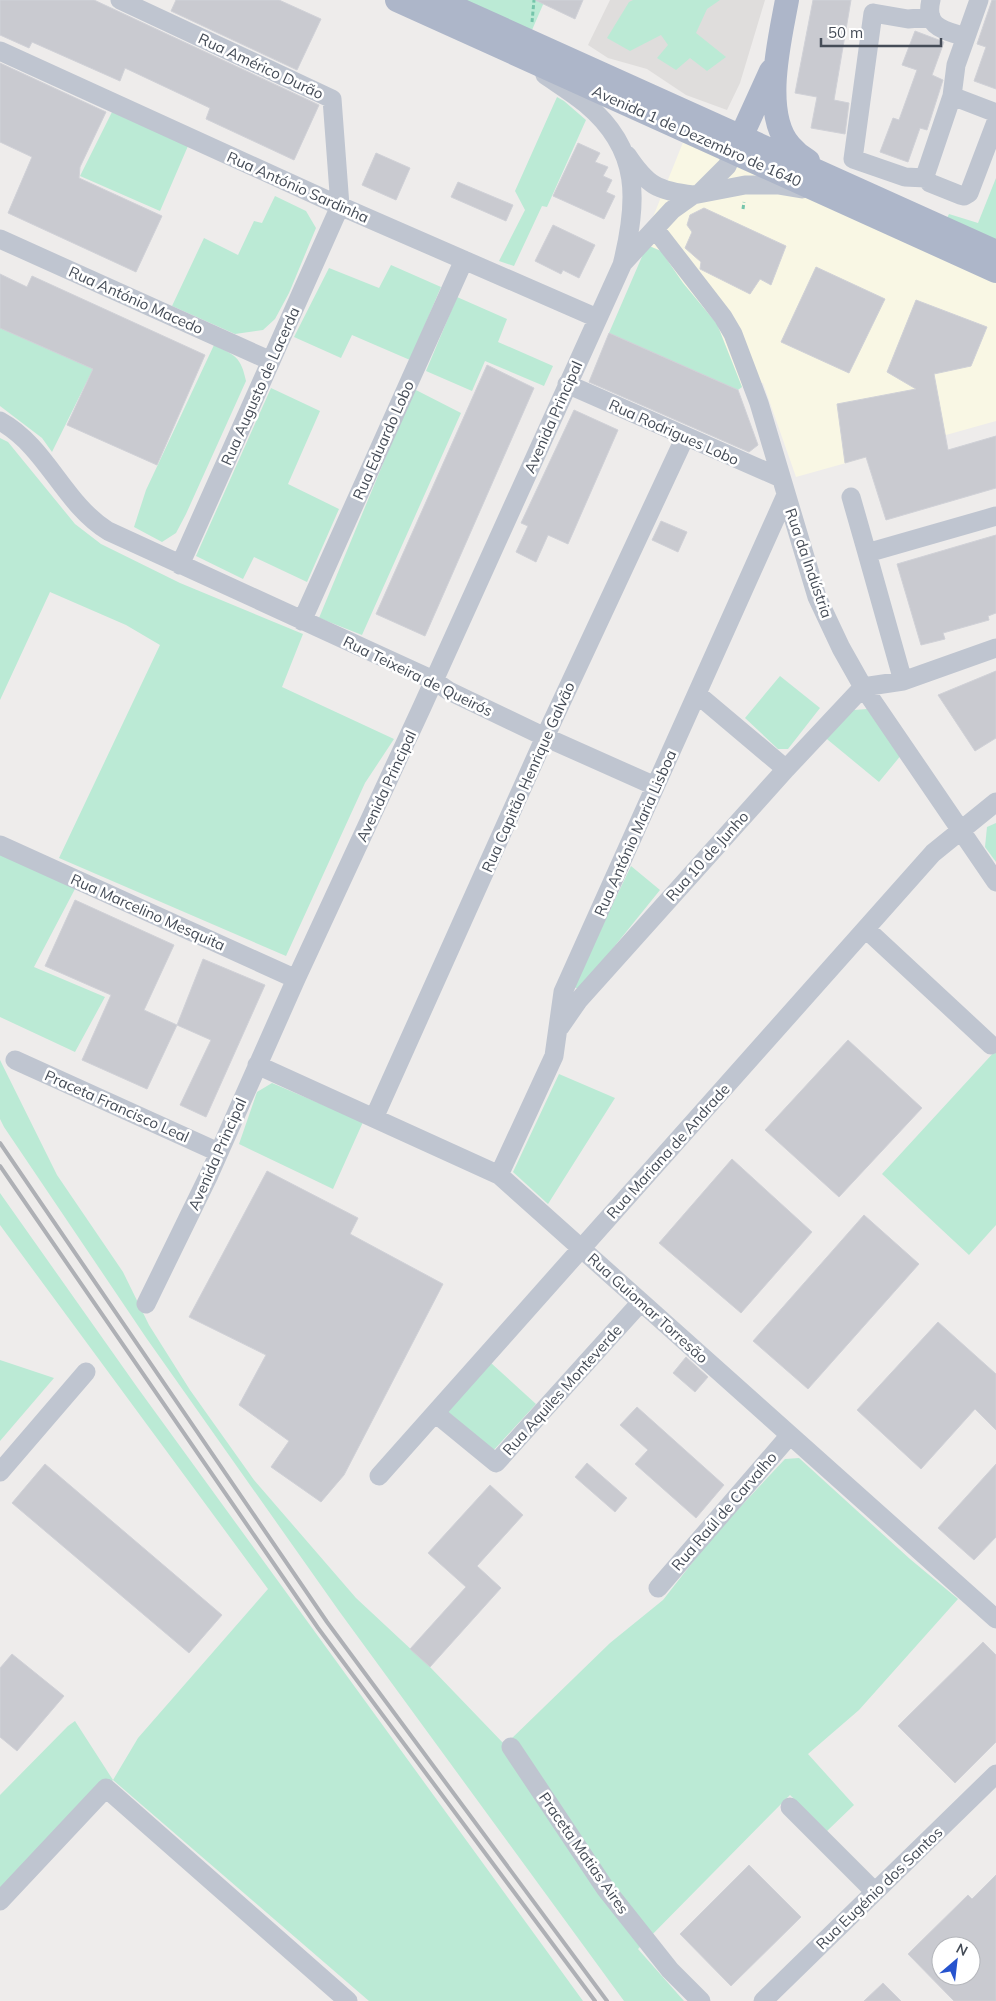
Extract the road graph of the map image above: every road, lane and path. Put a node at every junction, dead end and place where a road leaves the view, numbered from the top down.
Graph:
1 (120, 0) edge
2 (397, 0) edge
3 (438, 0) edge
4 (787, 0) edge
5 (979, 0) edge
6 (931, 9) edge
7 (965, 37) junction
8 (0, 51) edge
9 (513, 52) junction
10 (776, 58) junction
11 (952, 96) junction
12 (996, 113) edge
13 (996, 122) edge
14 (737, 145) junction
15 (624, 150) junction
16 (926, 178) junction
17 (825, 184) junction
18 (697, 194) junction
19 (340, 206) junction
20 (655, 228) junction
21 (0, 239) edge
22 (996, 252) edge
23 (464, 260) junction
24 (622, 265) junction
25 (996, 272) edge
26 (597, 318) junction
27 (271, 361) junction
28 (567, 384) junction
29 (0, 421) edge
30 (685, 437) junction
31 (783, 487) junction
32 (851, 497) dead end
33 (996, 516) edge
34 (867, 553) junction
35 (180, 565) junction
36 (302, 621) junction
37 (996, 648) edge
38 (433, 680) junction
39 (903, 681) junction
40 (863, 687) junction
41 (697, 694) junction
42 (545, 737) junction
43 (786, 769) junction
44 (656, 786) junction
45 (996, 802) edge
46 (961, 832) junction
47 (0, 845) edge
48 (996, 882) edge
49 (866, 929) junction
50 (296, 979) junction
51 (558, 1030) junction
52 (991, 1045) dead end
53 (15, 1060) dead end
54 (257, 1065) junction
55 (374, 1118) junction
56 (218, 1152) junction
57 (499, 1175) junction
58 (581, 1248) junction
59 (642, 1302) junction
60 (146, 1304) dead end
61 (86, 1372) dead end
62 (434, 1414) junction
63 (790, 1435) junction
64 (0, 1472) edge
65 (380, 1476) dead end
66 (658, 1588) dead end
67 (996, 1619) edge
68 (512, 1747) dead end
69 (996, 1774) edge
70 (790, 1807) dead end
71 (875, 1892) junction
72 (0, 1901) edge
73 (348, 2001) edge
74 (701, 2001) edge
75 (763, 2001) edge

1 - 19 street, Rua Américo Durão
2 - 9 main road, Avenida 1 de Dezembro de 1640
3 - 14 main road, Avenida 1 de Dezembro de 1640
4 - 10 main road
5 - 7 street
6 - 7 street
6 - 16 street
7 - 11 street
8 - 19 street, Rua António Sardinha
9 - 14 main road, Avenida 1 de Dezembro de 1640
9 - 15 street, Avenida Principal
10 - 14 main road
10 - 17 main road
11 - 12 street
11 - 16 street
13 - 16 street
14 - 17 main road, Avenida 1 de Dezembro de 1640
14 - 18 street, Avenida Principal
15 - 18 street, Avenida Principal
15 - 24 street, Avenida Principal
17 - 18 street, Avenida Principal
17 - 22 main road, Avenida 1 de Dezembro de 1640
17 - 25 main road, Avenida 1 de Dezembro de 1640
18 - 20 street, Avenida Principal
19 - 23 street, Rua António Sardinha
19 - 27 street, Rua Augusto de Lacerda
20 - 24 street, Avenida Principal
20 - 31 street, Rua da Indústria
21 - 27 street, Rua António Macedo
23 - 26 street, Rua António Sardinha
23 - 36 street, Rua Eduardo Lobo
24 - 26 street, Avenida Principal
26 - 28 street, Avenida Principal
27 - 35 street, Rua Augusto de Lacerda
28 - 30 street, Rua Rodrigues Lobo
28 - 38 street, Avenida Principal
29 - 35 street, Rua Teixeira de Queirós
30 - 31 street, Rua Rodrigues Lobo
30 - 42 street, Rua Capitão Henrique Galvão
31 - 40 street, Rua da Indústria
31 - 41 street, Rua António Maria Lisboa
32 - 34 street
33 - 34 street
34 - 39 street
35 - 36 street, Rua Teixeira de Queirós
36 - 38 street, Rua Teixeira de Queirós
37 - 39 street
38 - 42 street, Rua Teixeira de Queirós
38 - 50 street, Avenida Principal
39 - 40 street
40 - 43 street, Rua 10 de Junho
40 - 46 street, Rua da Indústria
41 - 43 street
41 - 44 street, Rua António Maria Lisboa
42 - 44 street, Rua Teixeira de Queirós
42 - 55 street, Rua Capitão Henrique Galvão
43 - 51 street, Rua 10 de Junho
44 - 51 street, Rua António Maria Lisboa
45 - 46 street, Rua Mariana de Andrade
46 - 48 street, Rua da Indústria
46 - 49 street, Rua Mariana de Andrade
47 - 50 street, Rua Marcelino Mesquita
49 - 52 street
49 - 58 street, Rua Mariana de Andrade
50 - 54 street, Avenida Principal
51 - 57 street, Rua António Maria Lisboa
53 - 56 street, Praceta Francisco Leal
54 - 55 street, Rua Guiomar Torresão
54 - 56 street, Avenida Principal
55 - 57 street, Rua Guiomar Torresão
56 - 60 street, Avenida Principal
57 - 58 street, Rua Guiomar Torresão
58 - 59 street, Rua Guiomar Torresão
58 - 62 street, Rua Mariana de Andrade
59 - 62 street, Rua Aquiles Monteverde
59 - 63 street, Rua Guiomar Torresão
61 - 64 street
62 - 65 street, Rua Mariana de Andrade
63 - 66 street, Rua Raúl de Carvalho
63 - 67 street, Rua Guiomar Torresão
68 - 74 street, Praceta Matias Aires
69 - 71 street, Rua Eugénio dos Santos
70 - 71 street
71 - 75 street, Rua Eugénio dos Santos
72 - 73 street

